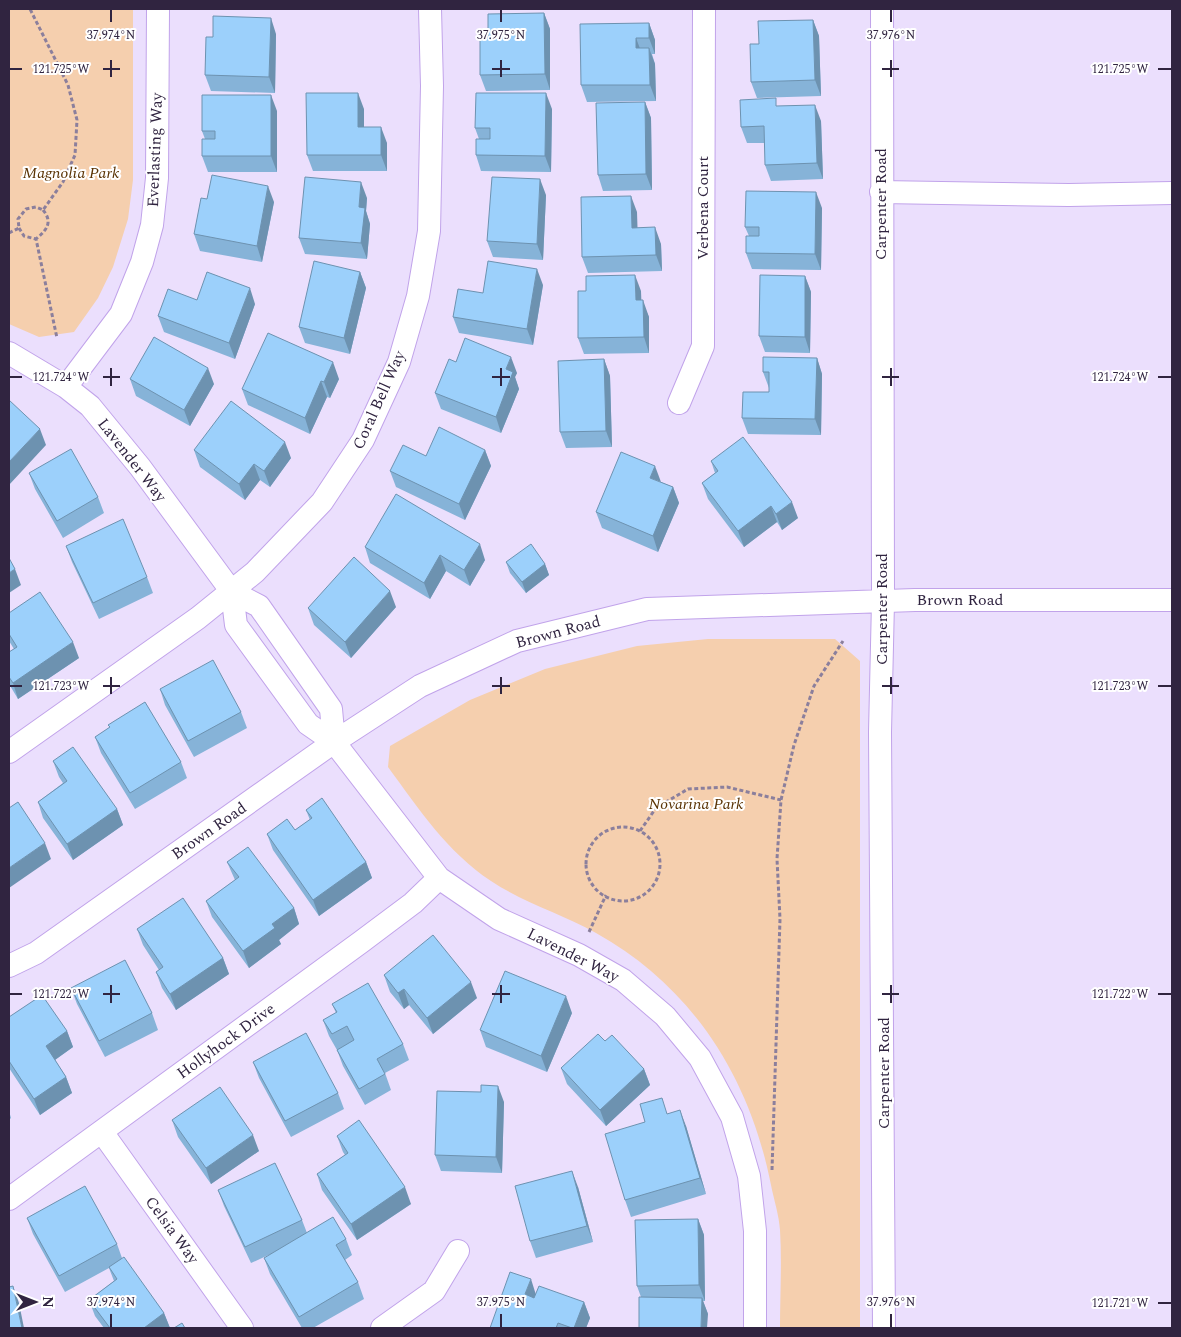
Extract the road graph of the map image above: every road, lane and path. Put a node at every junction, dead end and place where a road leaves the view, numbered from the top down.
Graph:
1 (30, 9) edge
2 (158, 9) edge
3 (430, 9) edge
4 (704, 9) edge
5 (882, 9) edge
6 (881, 192) junction
7 (1172, 193) edge
8 (43, 210) junction
9 (19, 228) junction
10 (9, 233) edge
11 (36, 239) junction
12 (57, 338) dead end
13 (9, 353) edge
14 (66, 387) junction
15 (680, 403) dead end
16 (232, 592) junction
17 (1172, 600) edge
18 (882, 602) junction
19 (843, 642) dead end
20 (334, 742) junction
21 (9, 752) edge
22 (781, 800) junction
23 (640, 831) junction
24 (439, 878) junction
25 (606, 895) junction
26 (589, 932) dead end
27 (9, 966) edge
28 (102, 1132) junction
29 (772, 1175) dead end
30 (9, 1200) edge
31 (458, 1251) dead end
32 (242, 1328) edge
33 (382, 1328) edge
34 (755, 1328) edge
35 (884, 1328) edge

1 - 8 path
2 - 14 street, Everlasting Way
3 - 16 street, Coral Bell Way
4 - 15 street, Verbena Court
5 - 6 street, Carpenter Road
6 - 7 street
6 - 18 street, Carpenter Road
8 - 9 path
8 - 11 path
9 - 10 path
9 - 11 path
11 - 12 path
13 - 14 street, Lavender Way
14 - 16 street, Lavender Way
16 - 20 street, Lavender Way
16 - 21 street, Coral Bell Way
17 - 18 street, Brown Road
18 - 20 street, Brown Road
18 - 35 street, Carpenter Road
19 - 22 path
20 - 24 street, Lavender Way
20 - 27 street, Brown Road
22 - 23 path
22 - 29 path
23 - 25 path
23 - 25 path
24 - 28 street, Hollyhock Drive
24 - 34 street, Lavender Way
25 - 26 path
28 - 30 street, Hollyhock Drive
28 - 32 street, Celsia Way
31 - 33 street

